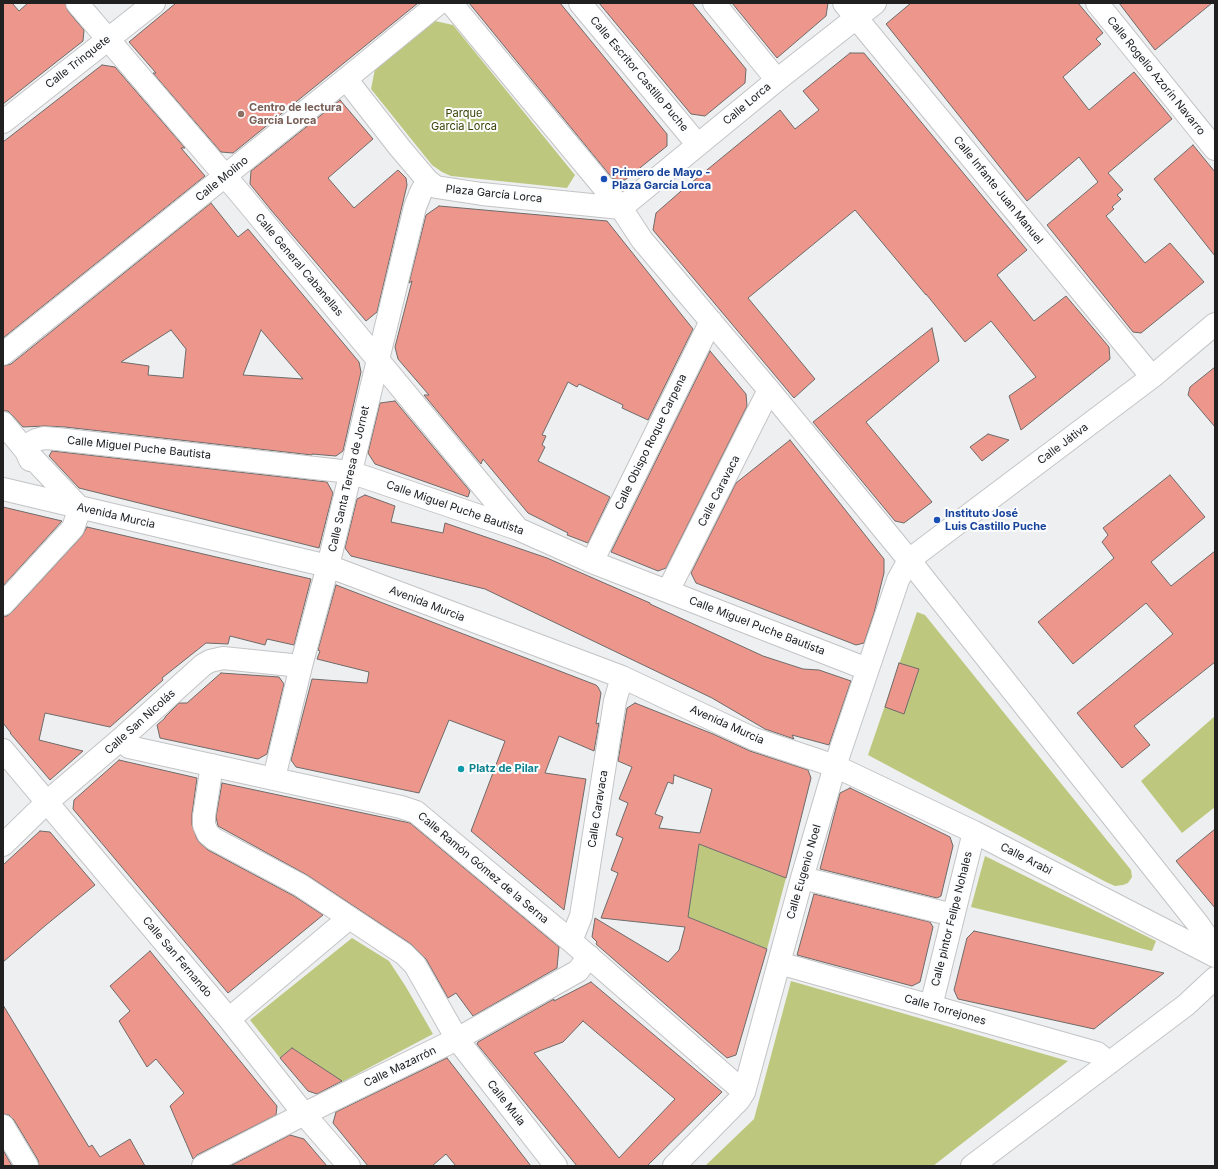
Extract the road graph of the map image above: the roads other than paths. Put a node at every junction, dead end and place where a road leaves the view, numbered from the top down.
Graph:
1 (78, 3) edge
2 (154, 3) edge
3 (439, 3) edge
4 (451, 3) edge
5 (580, 3) edge
6 (714, 3) edge
7 (875, 3) edge
8 (1097, 3) edge
9 (850, 11) edge
10 (108, 39) junction
11 (346, 80) junction
12 (777, 80) junction
13 (3, 122) edge
14 (698, 145) junction
15 (1215, 149) edge
16 (225, 177) junction
17 (428, 182) junction
18 (621, 208) junction
19 (711, 321) junction
20 (1215, 324) edge
21 (3, 354) edge
22 (378, 359) junction
23 (1152, 377) junction
24 (769, 390) junction
25 (3, 423) edge
26 (25, 449) junction
27 (350, 472) junction
28 (3, 489) edge
29 (26, 495) junction
30 (80, 508) junction
31 (518, 529) junction
32 (909, 560) junction
33 (592, 562) junction
34 (328, 566) junction
35 (668, 591) junction
36 (3, 604) edge
37 (301, 666) junction
38 (868, 669) junction
39 (622, 677) junction
40 (121, 739) junction
41 (3, 750) edge
42 (212, 765) junction
43 (835, 766) junction
44 (274, 778) junction
45 (47, 802) junction
46 (974, 832) junction
47 (3, 846) edge
48 (802, 878) junction
49 (953, 915) junction
50 (350, 918) junction
51 (571, 941) junction
52 (1215, 949) edge
53 (589, 956) junction
54 (1215, 956) edge
55 (779, 963) junction
56 (1215, 978) edge
57 (931, 1006) junction
58 (229, 1019) junction
59 (457, 1039) junction
60 (1109, 1063) junction
61 (744, 1092) junction
62 (304, 1114) junction
63 (3, 1126) edge
64 (27, 1166) edge
65 (203, 1166) edge
66 (349, 1166) edge
67 (556, 1166) edge
68 (674, 1166) edge
69 (972, 1166) edge

1 - 10 street, Calle General Cabanellas
2 - 10 street, Calle Trinquete
3 - 11 street, Calle Molino
4 - 18 street
5 - 14 street, Calle Escritor Castillo Puche
6 - 12 street
7 - 9 street, Calle Lorca
8 - 15 street, Calle Rogelio Azorín Navarro
9 - 12 street, Calle Lorca
9 - 23 street, Calle Infante Juan Manuel
10 - 13 street, Calle Trinquete
10 - 16 street, Calle General Cabanellas
11 - 16 street, Calle Molino
11 - 17 street, Plaza García Lorca
12 - 14 street, Calle Lorca
14 - 18 street, Calle Lorca
16 - 21 street, Calle Molino
16 - 22 street, Calle General Cabanellas
17 - 18 street, Plaza García Lorca
17 - 22 street, Calle Santa Teresa de Jornet
18 - 19 street
19 - 24 street
19 - 33 street, Calle Obispo Roque Carpena
20 - 23 street, Calle Játiva
22 - 27 street, Calle Santa Teresa de Jornet
22 - 31 street, Calle General Cabanellas
23 - 32 street, Calle Játiva
24 - 32 street
24 - 35 street, Calle Caravaca
25 - 26 street
26 - 27 street, Calle Miguel Puche Bautista
26 - 29 street
26 - 30 street
27 - 31 street, Calle Miguel Puche Bautista
27 - 34 street, Calle Santa Teresa de Jornet
28 - 29 street, Avenida Murcia
29 - 30 street, Avenida Murcia
30 - 34 street, Avenida Murcia
30 - 36 street
31 - 33 street, Calle Miguel Puche Bautista
32 - 38 street, Calle Eugenio Noel
32 - 52 street
33 - 35 street, Calle Miguel Puche Bautista
34 - 37 street, Calle Santa Teresa de Jornet
34 - 39 street, Avenida Murcia
35 - 38 street, Calle Miguel Puche Bautista
37 - 40 street, Calle San Nicolás
37 - 44 street, Calle Santa Teresa de Jornet
38 - 43 street, Calle Eugenio Noel
39 - 43 street, Avenida Murcia
39 - 51 street, Calle Caravaca
40 - 42 street, Calle Ramón Gómez de la Serna
40 - 45 street, Calle San Nicolás
41 - 45 street, Calle San Fernando
42 - 44 street, Calle Ramón Gómez de la Serna
42 - 50 street, Calle Mula
43 - 46 street, Calle Arabi
43 - 48 street, Calle Eugenio Noel
44 - 51 street, Calle Ramón Gómez de la Serna
45 - 47 street, Calle San Nicolás
45 - 58 street, Calle San Fernando
46 - 49 street, Calle pintor Felipe Nohales
46 - 54 street, Calle Arabi
48 - 49 street
48 - 55 street, Calle Eugenio Noel
49 - 57 street, Calle pintor Felipe Nohales
50 - 58 street
50 - 59 street, Calle Mula
51 - 53 street, Calle Ramón Gómez de la Serna
53 - 59 street, Calle Mazarrón
53 - 61 street, Calle Ramón Gómez de la Serna
55 - 57 street, Calle Torrejones
55 - 61 street, Calle Eugenio Noel
56 - 60 street
57 - 60 street, Calle Torrejones
58 - 62 street, Calle San Fernando
59 - 62 street, Calle Mazarrón
59 - 67 street, Calle Mula
60 - 69 street
61 - 68 street, Calle Eugenio Noel
62 - 65 street, Calle Mazarrón
62 - 66 street, Calle San Fernando
63 - 64 street

